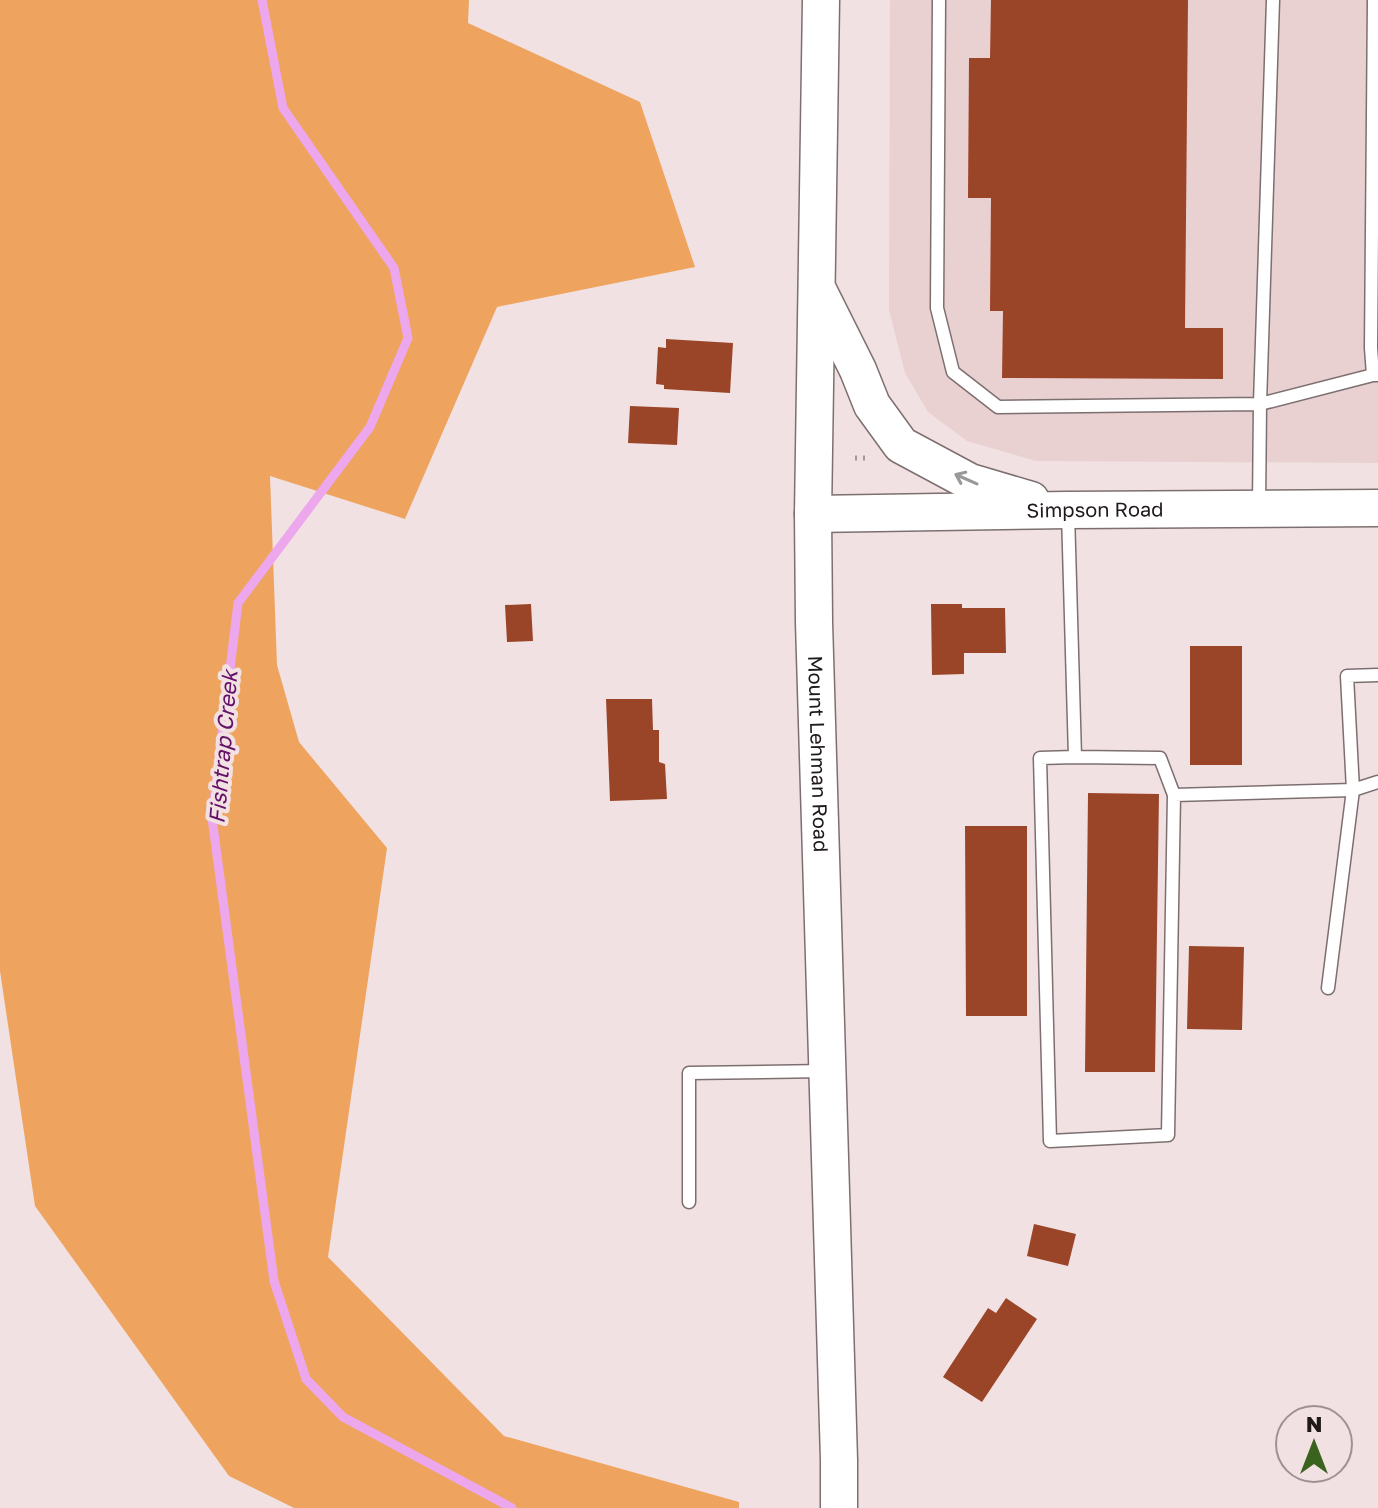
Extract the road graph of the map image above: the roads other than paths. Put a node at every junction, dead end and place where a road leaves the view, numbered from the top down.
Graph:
1 (821, 0) edge
2 (939, 0) edge
3 (1273, 0) edge
4 (1374, 0) edge
5 (1375, 118) edge
6 (816, 286) junction
7 (1374, 344) edge
8 (1375, 375) edge
9 (1260, 404) junction
10 (1378, 508) edge
11 (1259, 509) junction
12 (1068, 510) junction
13 (813, 514) junction
14 (1378, 675) edge
15 (1075, 757) junction
16 (1378, 782) edge
17 (1353, 790) junction
18 (1174, 795) junction
19 (1328, 988) dead end
20 (827, 1071) junction
21 (689, 1202) dead end
22 (839, 1508) edge

1 - 6 main road, Mount Lehman Road
2 - 9 lane
3 - 9 lane
4 - 5 lane
5 - 7 lane
12 -> 6 main road
6 - 13 main road, Mount Lehman Road
7 - 8 lane
8 - 9 lane
9 - 11 lane
10 - 11 main road, Simpson Road
11 - 12 main road, Simpson Road
12 - 13 main road, Simpson Road
12 - 15 lane
13 - 20 main road, Mount Lehman Road
14 - 17 lane
15 - 18 lane
15 - 18 lane
16 - 17 lane
17 - 18 lane
17 - 19 lane
20 - 21 lane
20 - 22 main road, Mount Lehman Road

